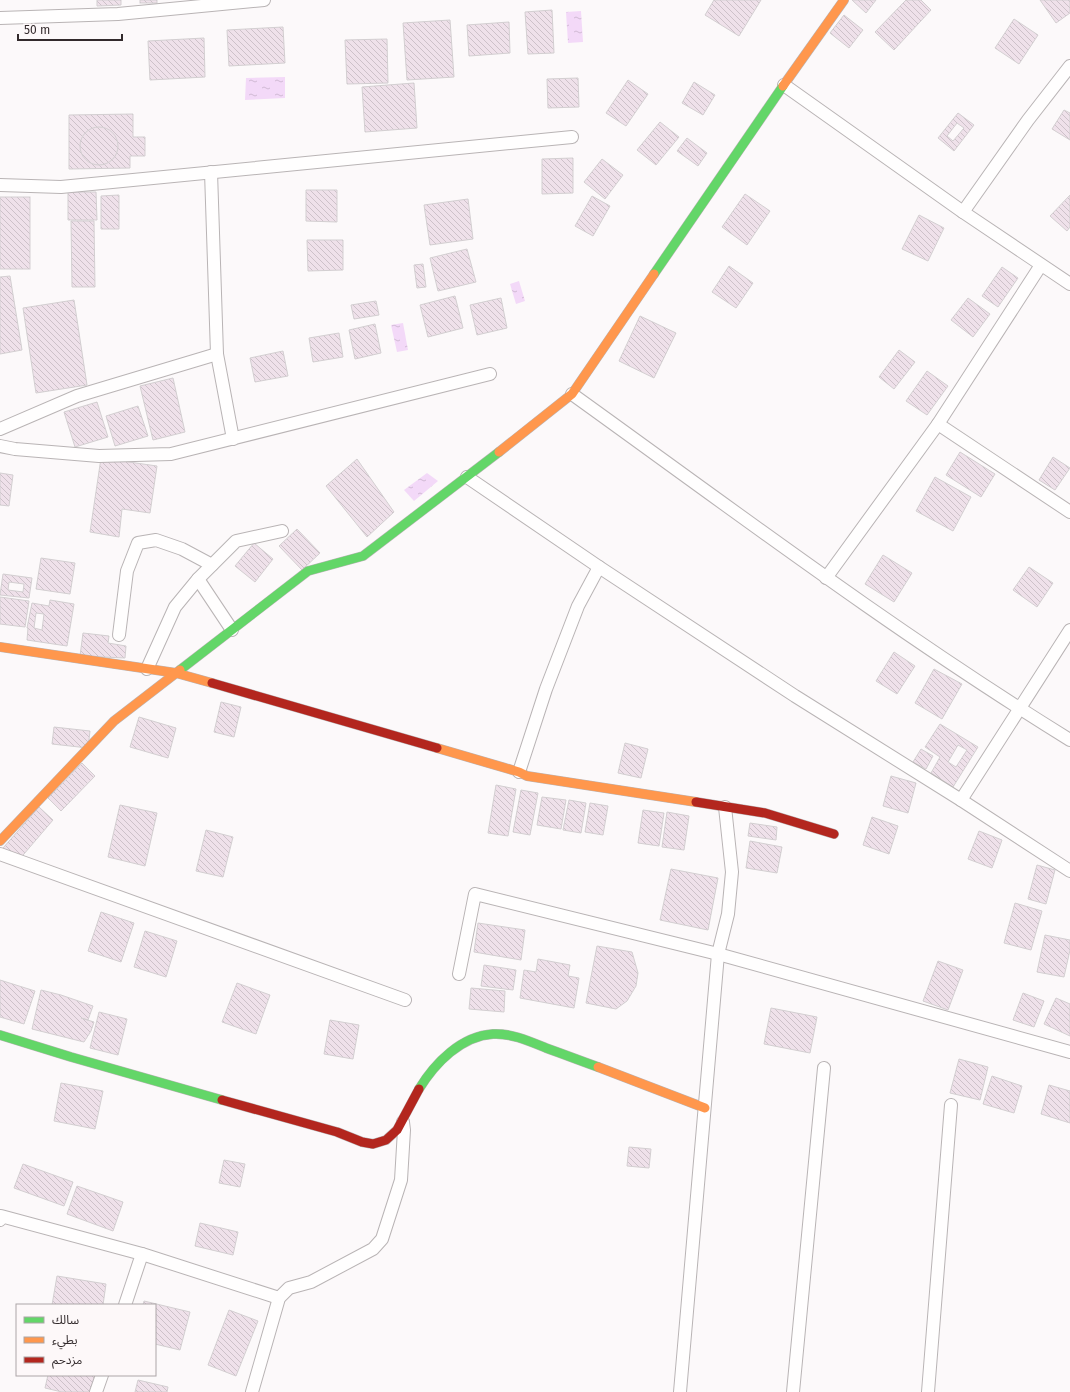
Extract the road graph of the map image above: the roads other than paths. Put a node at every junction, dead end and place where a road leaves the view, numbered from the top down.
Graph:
1 (264, 0) edge
2 (844, 0) edge
3 (0, 18) edge
4 (1070, 66) edge
5 (784, 85) junction
6 (572, 137) dead end
7 (211, 172) junction
8 (0, 185) edge
9 (963, 212) junction
10 (1041, 265) junction
11 (1070, 284) edge
12 (217, 354) junction
13 (490, 374) dead end
14 (572, 394) junction
15 (938, 424) junction
16 (0, 429) edge
17 (233, 439) junction
18 (0, 446) edge
19 (467, 477) junction
20 (1070, 512) edge
21 (282, 531) dead end
22 (212, 565) junction
23 (599, 567) junction
24 (826, 578) junction
25 (198, 579) junction
26 (232, 630) junction
27 (1070, 630) edge
28 (119, 635) dead end
29 (0, 647) edge
30 (147, 669) junction
31 (176, 673) junction
32 (1020, 709) junction
33 (1070, 740) edge
34 (519, 772) junction
35 (961, 800) junction
36 (725, 807) junction
37 (834, 834) dead end
38 (0, 841) edge
39 (0, 854) edge
40 (1070, 872) edge
41 (718, 954) junction
42 (460, 974) dead end
43 (405, 1000) dead end
44 (0, 1035) edge
45 (1070, 1052) edge
46 (824, 1068) dead end
47 (951, 1105) dead end
48 (705, 1108) junction
49 (403, 1122) junction
50 (0, 1220) edge
51 (142, 1254) junction
52 (279, 1298) junction
53 (125, 1304) edge
54 (102, 1376) edge
55 (96, 1392) edge
56 (252, 1392) edge
57 (680, 1392) edge
58 (793, 1392) edge
59 (928, 1392) edge

1 - 3 street
2 - 5 street
4 - 9 street
5 - 9 street
5 - 14 street
6 - 7 street
7 - 8 street
7 - 12 street
9 - 10 street
10 - 11 street
10 - 15 street
12 - 16 street
12 - 17 street
13 - 17 street
14 - 19 street
14 - 24 street
15 - 20 street
15 - 24 street
17 - 18 street
19 - 23 street
19 - 26 street
21 - 22 street
22 - 25 street
22 - 28 street
23 - 34 street
23 - 35 street
24 - 32 street
25 - 26 street
25 - 30 street
26 - 31 street
27 - 32 street
29 - 30 street
30 - 31 street
31 - 34 street
31 - 38 street
32 - 33 street
32 - 35 street
34 - 36 street
35 - 40 street
36 - 37 street
36 - 41 street
39 - 43 street
41 - 42 street
41 - 45 street
41 - 48 street
44 - 49 street
46 - 58 street
47 - 59 street
48 - 49 street
48 - 57 street
49 - 52 street
50 - 51 street
51 - 52 street
51 - 53 street
52 - 56 street
54 - 55 street

